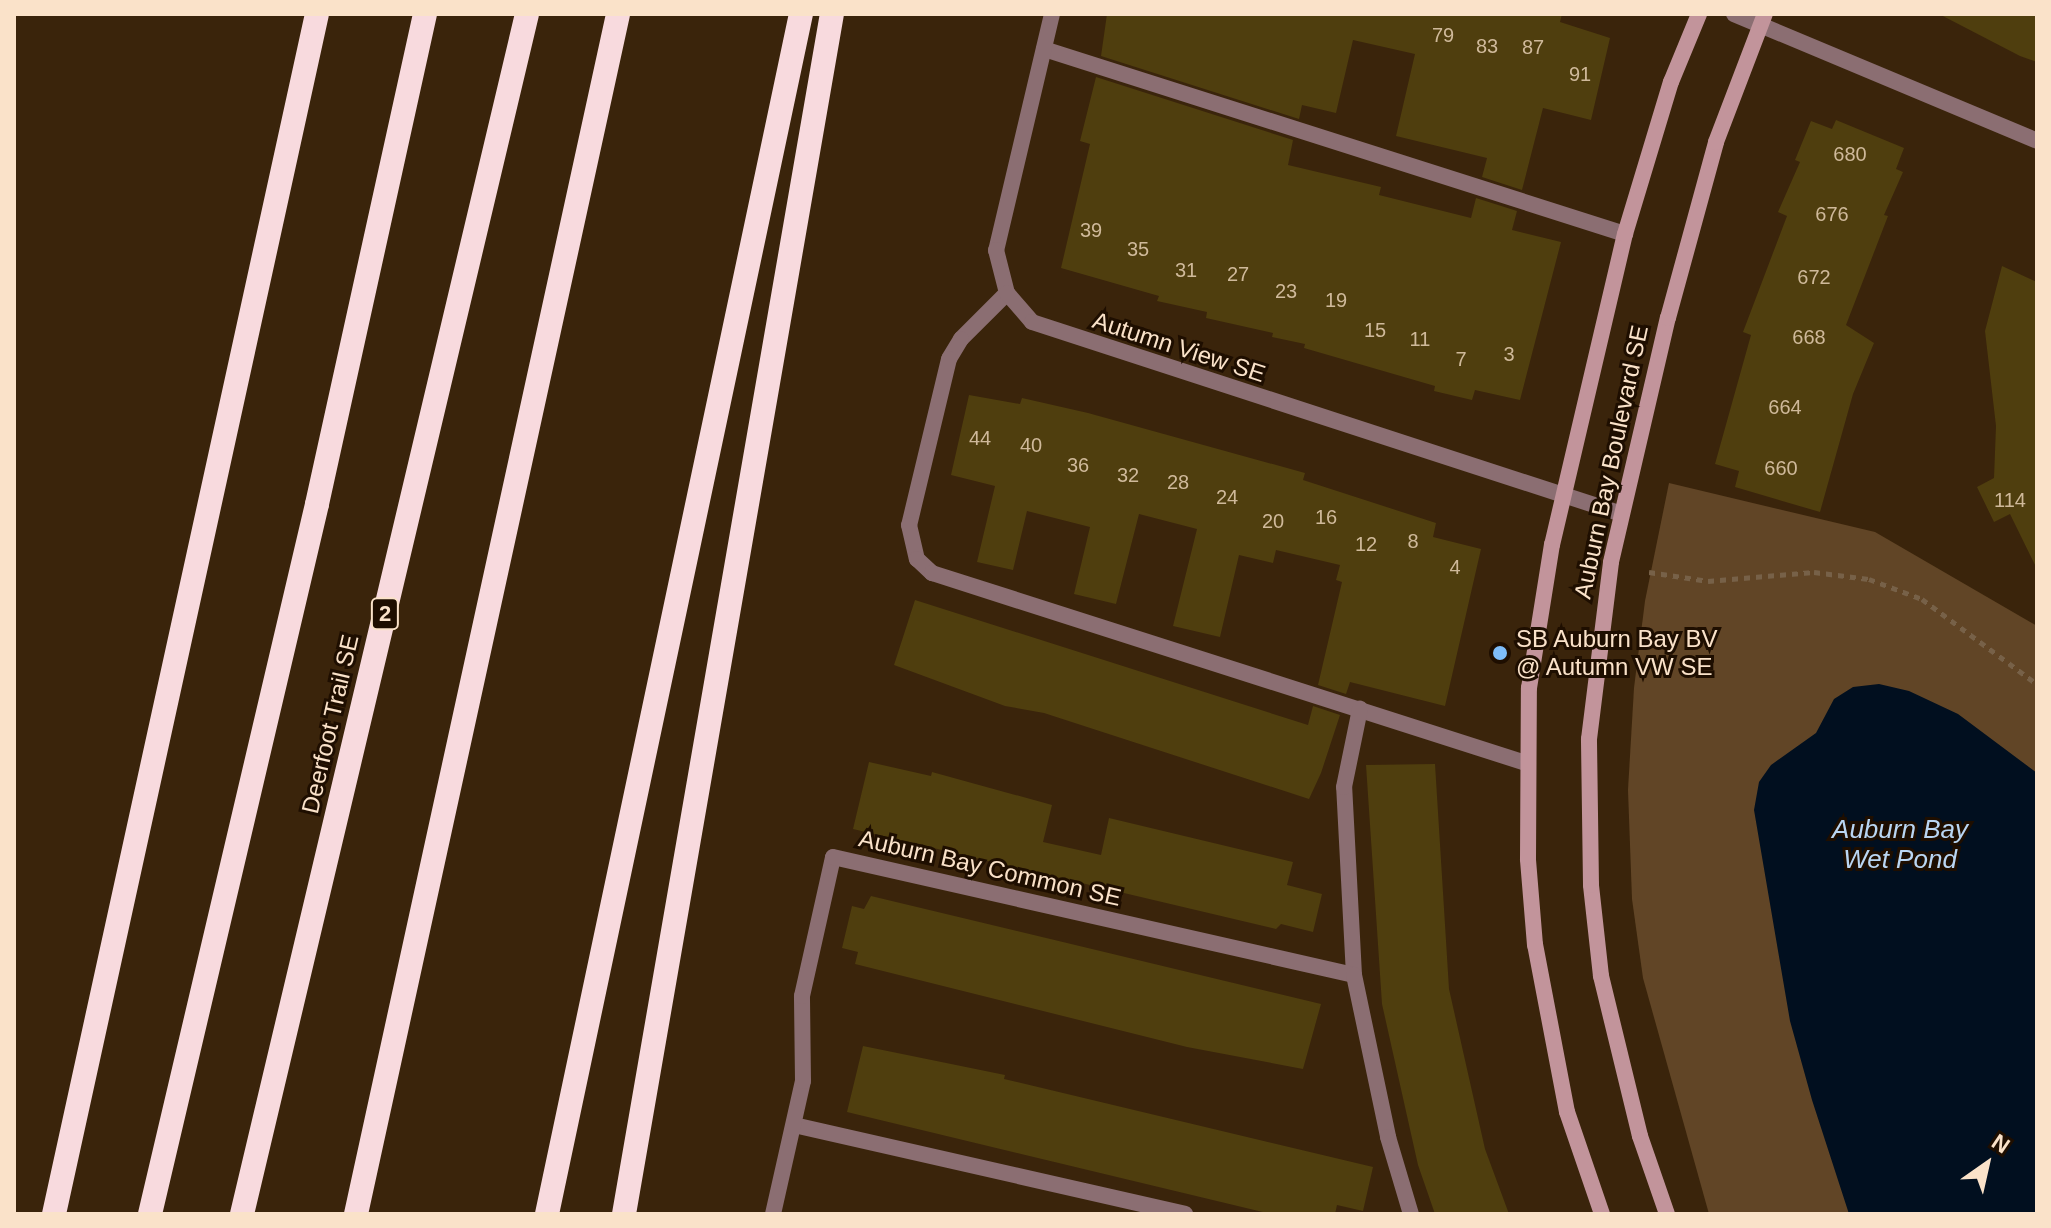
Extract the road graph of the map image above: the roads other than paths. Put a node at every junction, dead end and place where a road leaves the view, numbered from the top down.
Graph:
1 (317, 14) edge
2 (425, 14) edge
3 (527, 14) edge
4 (618, 14) edge
5 (801, 14) edge
6 (832, 14) edge
7 (1052, 14) edge
8 (1699, 14) edge
9 (1734, 14) edge
10 (1763, 19) edge
11 (1044, 49) junction
12 (2037, 141) edge
13 (1625, 234) junction
14 (1007, 293) junction
15 (1562, 494) junction
16 (1622, 514) junction
17 (1360, 709) junction
18 (1526, 763) junction
19 (1354, 975) junction
20 (794, 1125) junction
21 (54, 1214) edge
22 (150, 1214) edge
23 (242, 1214) edge
24 (356, 1214) edge
25 (547, 1214) edge
26 (624, 1214) edge
27 (773, 1214) edge
28 (1185, 1214) edge
29 (1411, 1214) edge
30 (1602, 1214) edge
31 (1667, 1214) edge

1 - 21 highway
2 - 22 highway
3 - 23 highway, Deerfoot Trail SE / 2
4 - 24 highway
5 - 25 highway
6 - 26 highway
7 - 11 street, Autumn View SE
8 - 13 street, Auburn Bay Boulevard SE
9 - 10 street
10 - 12 street
10 - 16 street, Auburn Bay Boulevard SE
11 - 13 street
11 - 14 street, Autumn View SE
13 - 15 street, Auburn Bay Boulevard SE
14 - 15 street, Autumn View SE
14 - 17 street
15 - 16 street, Autumn View SE
15 - 18 street, Auburn Bay Boulevard SE
16 - 31 street, Auburn Bay Boulevard SE
17 - 18 street
17 - 19 street
18 - 30 street, Auburn Bay Boulevard SE
19 - 20 street, Auburn Bay Common SE
19 - 29 street
20 - 27 street, Auburn Bay Common SE
20 - 28 street

